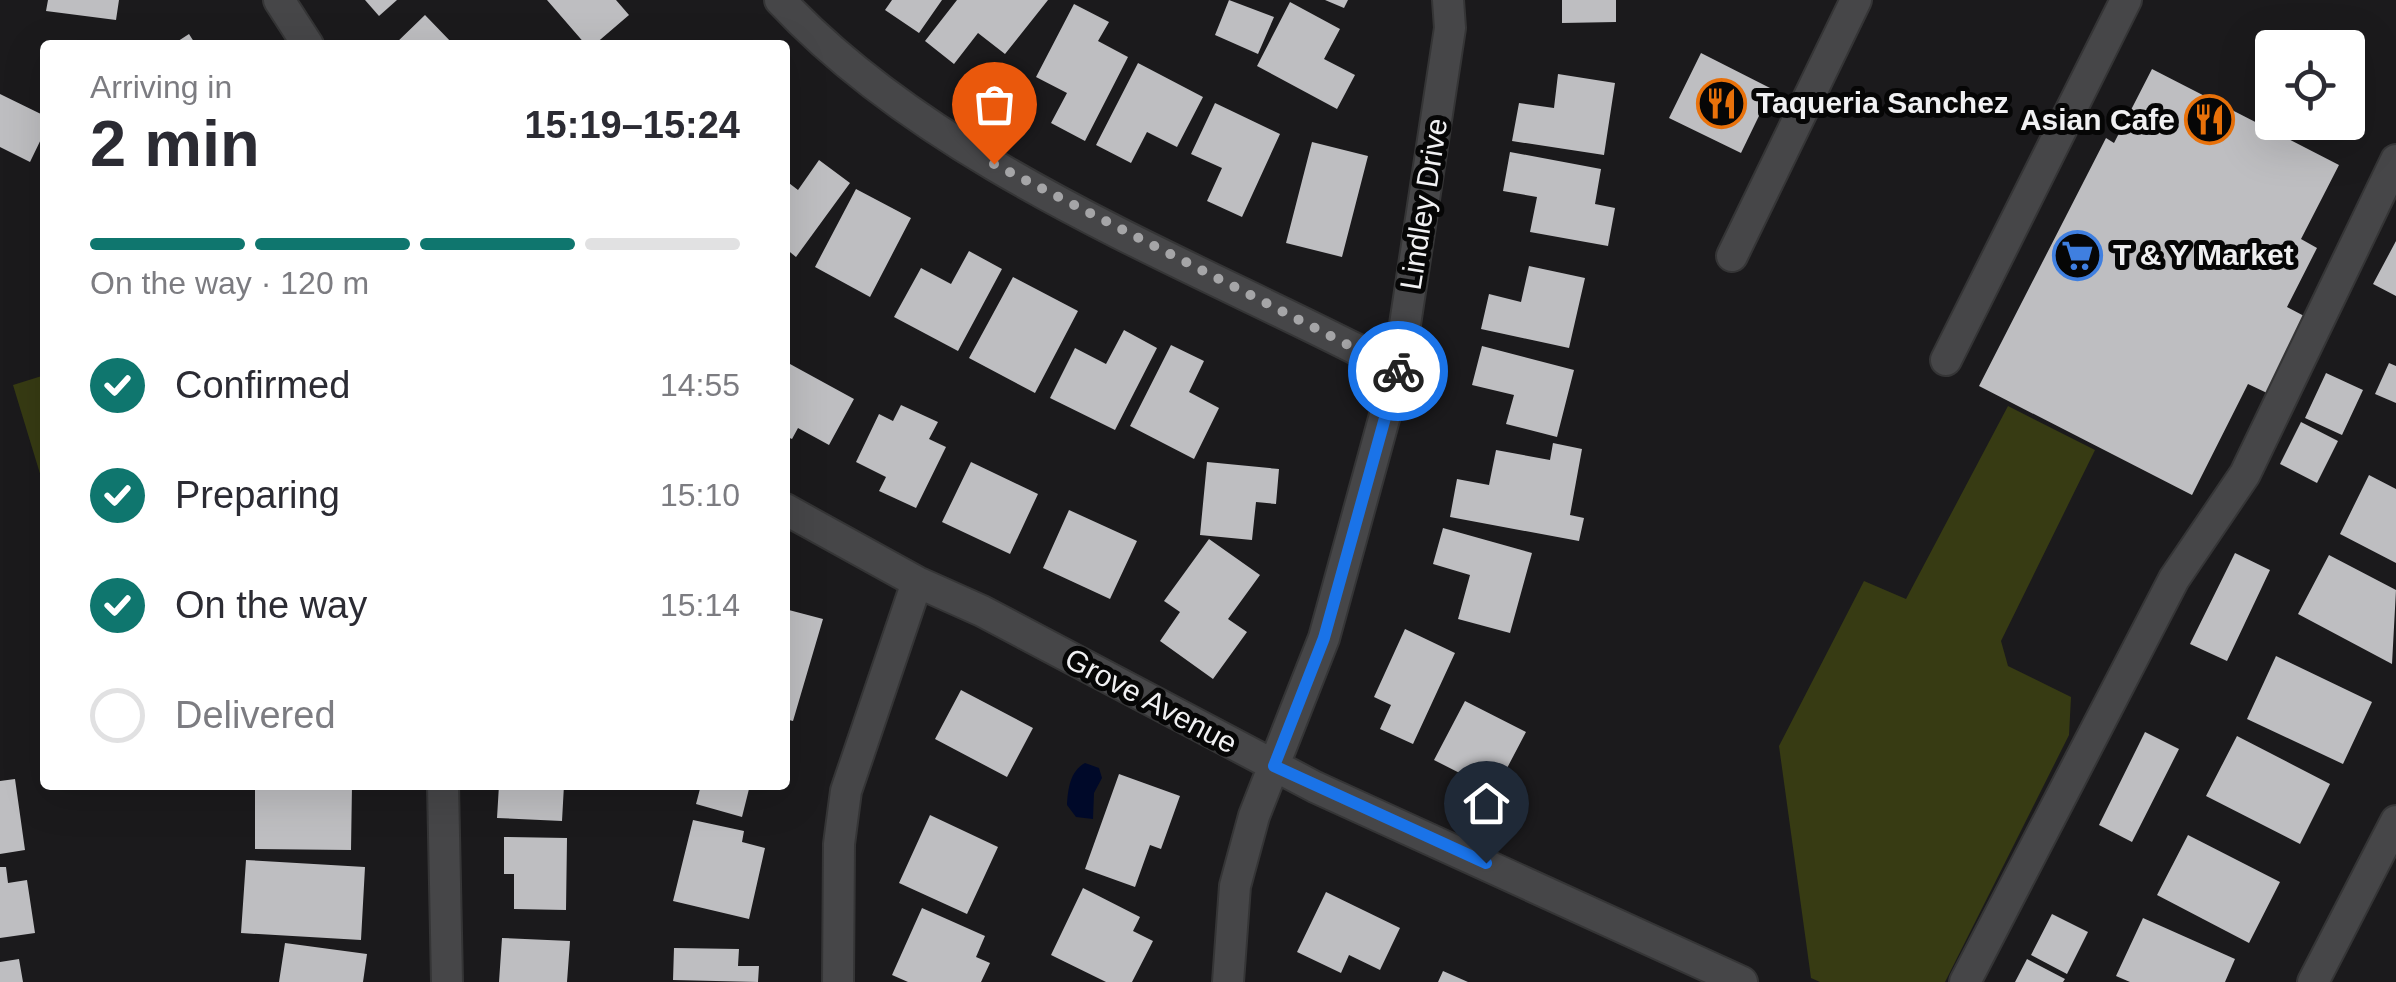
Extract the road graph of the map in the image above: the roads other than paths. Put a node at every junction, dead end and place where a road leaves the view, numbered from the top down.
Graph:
1 (279, 0) edge
2 (780, 0) edge
3 (1448, 0) edge
4 (1856, 0) edge
5 (2126, 0) edge
6 (305, 40) edge
7 (2396, 160) edge
8 (1732, 256) dead end
9 (1946, 360) dead end
10 (1400, 364) junction
11 (790, 511) edge
12 (917, 582) junction
13 (1274, 766) junction
14 (443, 790) edge
15 (2396, 821) edge
16 (1691, 971) edge
17 (446, 982) edge
18 (838, 982) edge
19 (1228, 982) edge
20 (1742, 982) edge
21 (1965, 982) edge
22 (2313, 982) edge

1 - 6 street
2 - 10 street
3 - 10 street, Lindley Drive
4 - 8 street
5 - 9 street
7 - 21 street
10 - 13 street, Lindley Drive
11 - 12 street, Grove Avenue
12 - 13 street, Grove Avenue
12 - 18 street
13 - 16 street, Grove Avenue
13 - 19 street, Lindley Drive
14 - 17 street
15 - 22 street
16 - 20 street, Grove Avenue

